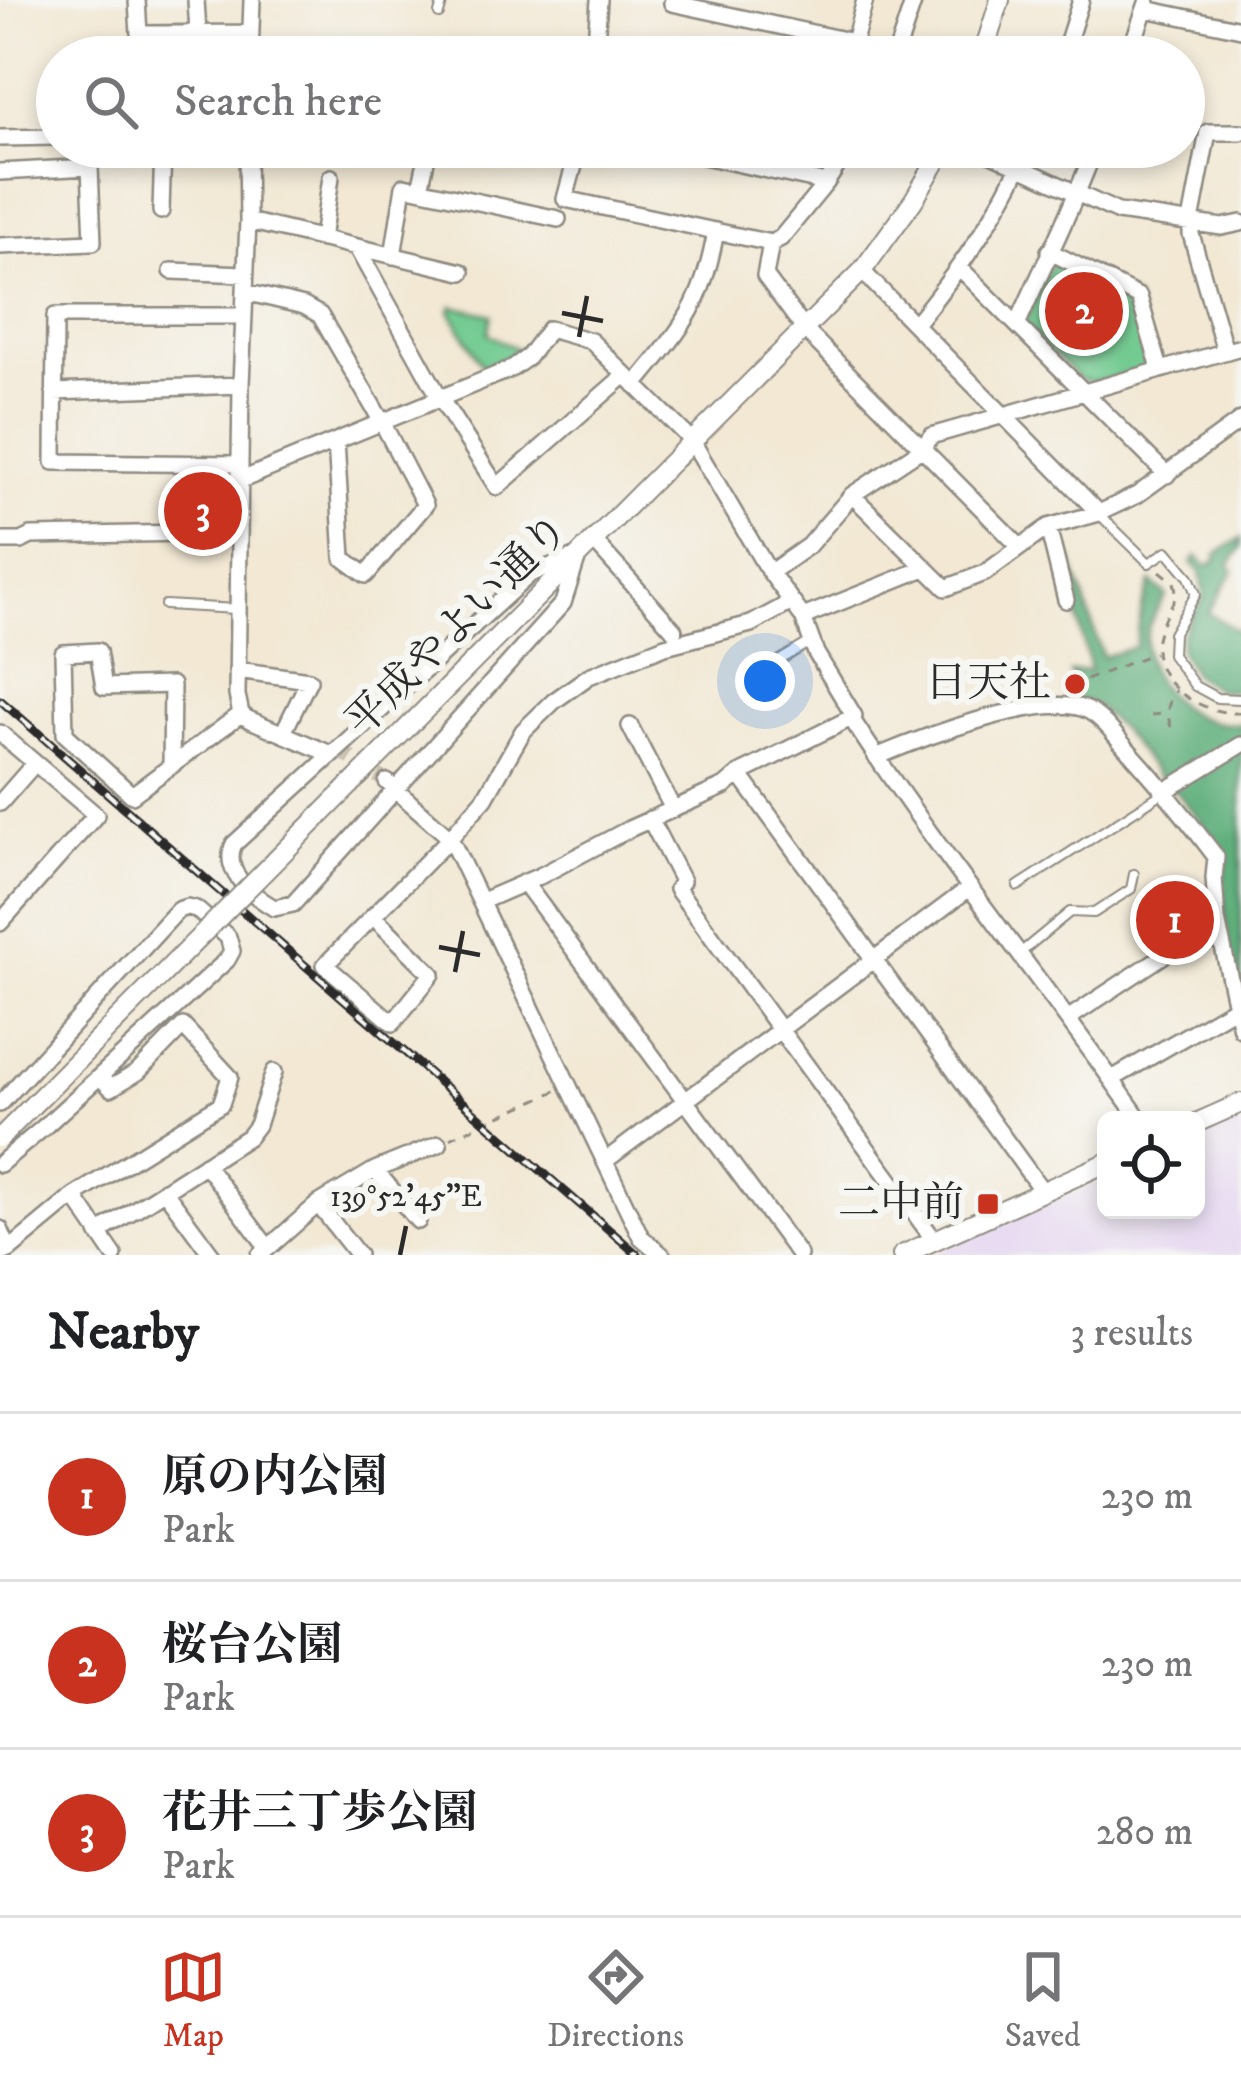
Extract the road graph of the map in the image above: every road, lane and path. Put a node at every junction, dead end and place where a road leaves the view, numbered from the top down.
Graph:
1 (137, 0) edge
2 (196, 0) edge
3 (252, 0) edge
4 (443, 0) edge
5 (599, 0) edge
6 (673, 0) edge
7 (865, 0) edge
8 (914, 0) edge
9 (1000, 0) edge
10 (1081, 0) edge
11 (1147, 4) edge
12 (439, 14) dead end
13 (1241, 29) edge
14 (194, 33) junction
15 (251, 33) junction
16 (194, 36) edge
17 (251, 36) edge
18 (599, 36) edge
19 (798, 36) edge
20 (856, 36) edge
21 (902, 36) edge
22 (989, 36) edge
23 (1070, 36) edge
24 (1136, 36) edge
25 (1241, 132) edge
26 (36, 137) edge
27 (0, 138) edge
28 (1205, 148) edge
29 (72, 168) edge
30 (90, 168) edge
31 (163, 168) edge
32 (247, 168) edge
33 (425, 168) edge
34 (574, 168) edge
35 (758, 168) edge
36 (836, 168) edge
37 (933, 168) edge
38 (1019, 168) edge
39 (1024, 168) edge
40 (1087, 168) edge
41 (1201, 168) edge
42 (0, 172) edge
43 (331, 177) dead end
44 (826, 183) junction
45 (420, 189) junction
46 (1078, 194) junction
47 (161, 211) dead end
48 (558, 219) dead end
49 (248, 221) junction
50 (1191, 221) junction
51 (1241, 223) edge
52 (716, 231) junction
53 (322, 239) junction
54 (771, 243) junction
55 (0, 246) edge
56 (358, 248) junction
57 (1049, 251) junction
58 (393, 256) junction
59 (960, 268) junction
60 (172, 272) dead end
61 (462, 272) dead end
62 (862, 272) junction
63 (245, 274) junction
64 (245, 292) junction
65 (244, 316) junction
66 (915, 324) junction
67 (1017, 326) junction
68 (806, 331) junction
69 (1233, 349) edge
70 (1160, 369) junction
71 (630, 380) junction
72 (241, 385) junction
73 (54, 392) junction
74 (1085, 392) junction
75 (440, 398) junction
76 (1003, 413) junction
77 (1241, 420) edge
78 (382, 422) junction
79 (336, 441) junction
80 (692, 441) junction
81 (923, 448) junction
82 (239, 472) junction
83 (1167, 475) junction
84 (852, 495) junction
85 (1099, 514) junction
86 (1048, 527) junction
87 (238, 532) junction
88 (593, 540) junction
89 (0, 542) edge
90 (1020, 547) junction
91 (578, 556) junction
92 (925, 568) junction
93 (771, 572) junction
94 (1066, 600) dead end
95 (792, 602) junction
96 (165, 605) dead end
97 (237, 609) junction
98 (802, 616) junction
99 (674, 630) dead end
100 (812, 641) junction
101 (1156, 652) dead end
102 (237, 670) junction
103 (749, 679) dead end
104 (1086, 680) dead end
105 (1177, 689) dead end
106 (1241, 699) edge
107 (241, 713) junction
108 (1167, 713) junction
109 (1151, 715) dead end
110 (851, 718) junction
111 (630, 726) dead end
112 (1171, 727) dead end
113 (0, 733) edge
114 (283, 733) junction
115 (1241, 746) edge
116 (333, 755) junction
117 (876, 758) junction
118 (35, 763) junction
119 (171, 766) junction
120 (739, 774) junction
121 (391, 786) junction
122 (1165, 791) junction
123 (0, 802) edge
124 (673, 808) junction
125 (650, 819) junction
126 (450, 838) junction
127 (1134, 874) dead end
128 (524, 882) junction
129 (1018, 886) dead end
130 (968, 890) junction
131 (482, 901) junction
132 (373, 916) junction
133 (1217, 920) junction
134 (0, 923) edge
135 (1019, 954) junction
136 (875, 962) junction
137 (1237, 1000) edge
138 (1069, 1018) junction
139 (1241, 1029) edge
140 (780, 1032) junction
141 (274, 1072) dead end
142 (100, 1077) junction
143 (1112, 1079) junction
144 (568, 1085) junction
145 (4, 1093) edge
146 (685, 1101) junction
147 (1241, 1103) edge
148 (1134, 1111) edge
149 (1205, 1119) edge
150 (0, 1138) edge
151 (439, 1144) joint
152 (605, 1161) junction
153 (0, 1164) edge
154 (205, 1164) junction
155 (1097, 1167) edge
156 (375, 1170) junction
157 (164, 1190) junction
158 (1042, 1192) junction
159 (74, 1196) junction
160 (318, 1204) junction
161 (418, 1221) dead end
162 (0, 1228) edge
163 (98, 1233) junction
164 (934, 1241) junction
165 (4, 1252) edge
166 (264, 1252) edge
167 (114, 1255) edge
168 (212, 1255) edge
169 (358, 1255) edge
170 (662, 1255) edge
171 (799, 1255) edge
172 (902, 1255) edge

1 - 14 street
2 - 14 street
3 - 15 street
4 - 12 lane
5 - 18 street
6 - 19 street
7 - 20 street
8 - 21 street
9 - 22 street
10 - 23 street
11 - 13 street
11 - 24 street
14 - 15 street
14 - 16 street
15 - 17 street
25 - 28 street
26 - 27 street
29 - 42 street
30 - 55 street
31 - 47 street
32 - 49 street
33 - 45 street
34 - 52 street
35 - 44 street
36 - 44 street
37 - 62 street, 平成やよい通り
38 - 59 street
39 - 46 street
40 - 46 street
41 - 50 street
43 - 53 street
44 - 54 street
45 - 48 street
45 - 58 street
46 - 50 street
46 - 57 street
49 - 53 street
49 - 63 street
50 - 51 street
50 - 69 street
52 - 54 street
52 - 71 street
53 - 56 street
54 - 68 street
56 - 58 street
56 - 75 street
57 - 67 street
57 - 70 street
58 - 61 street
59 - 66 street
59 - 67 street
60 - 63 street
62 - 66 street
62 - 68 street, 平成やよい通り
63 - 64 street
64 - 65 street
64 - 78 street
65 - 72 street
65 - 73 street
66 - 76 street
67 - 74 street
68 - 80 street, 平成やよい通り
68 - 81 street
69 - 70 street
70 - 74 street
71 - 75 street
71 - 75 street
71 - 80 street
72 - 73 street
72 - 82 street
73 - 82 street
74 - 76 street
74 - 83 street
75 - 78 street
76 - 81 street
76 - 85 street
77 - 83 street
78 - 79 street
78 - 79 street
79 - 82 street
80 - 88 street, 平成やよい通り
80 - 93 street
81 - 84 street
81 - 90 street
82 - 87 street
83 - 85 street
84 - 92 street
84 - 93 street
85 - 86 street
85 - 106 lane
86 - 90 street
86 - 94 street
87 - 89 street
87 - 97 street
88 - 91 street, 平成やよい通り
88 - 99 street
90 - 92 street
91 - 116 street
91 - 121 street
91 - 150 street, 平成やよい通り, bridge
92 - 98 street
93 - 95 street
95 - 98 street
95 - 126 street
96 - 97 lane
97 - 102 street
98 - 100 street
100 - 103 lane
100 - 110 street
101 - 104 path
102 - 107 street
102 - 114 street
105 - 108 path
107 - 114 street
107 - 119 street
108 - 109 path
108 - 112 path
110 - 117 street
110 - 120 street
111 - 124 street
113 - 118 street
114 - 116 street
115 - 122 street
116 - 121 street
117 - 122 street
117 - 130 street
118 - 123 street
118 - 134 street
119 - 119 street
120 - 124 street
120 - 136 street
121 - 126 street
122 - 129 lane
122 - 133 street
124 - 125 street
125 - 128 street
125 - 140 street
126 - 131 street
126 - 132 street
127 - 135 lane
128 - 131 street
128 - 146 street
130 - 135 street
130 - 136 street
131 - 144 street
132 - 132 street
133 - 137 street
133 - 138 street
135 - 138 street
136 - 140 street
136 - 158 street
137 - 139 street
137 - 143 street
138 - 143 street
140 - 146 street
140 - 164 street
141 - 154 street
142 - 145 street
142 - 153 street
142 - 159 street
143 - 148 street
144 - 151 path
144 - 152 street
146 - 152 street
146 - 171 street
147 - 149 street
151 - 156 street
152 - 170 street
154 - 157 street
154 - 166 street
155 - 158 street
156 - 160 street
156 - 161 street
157 - 163 street
157 - 168 street
158 - 164 street
159 - 163 street
159 - 165 street
160 - 166 street
160 - 169 street
162 - 165 street
163 - 167 street
164 - 172 street

